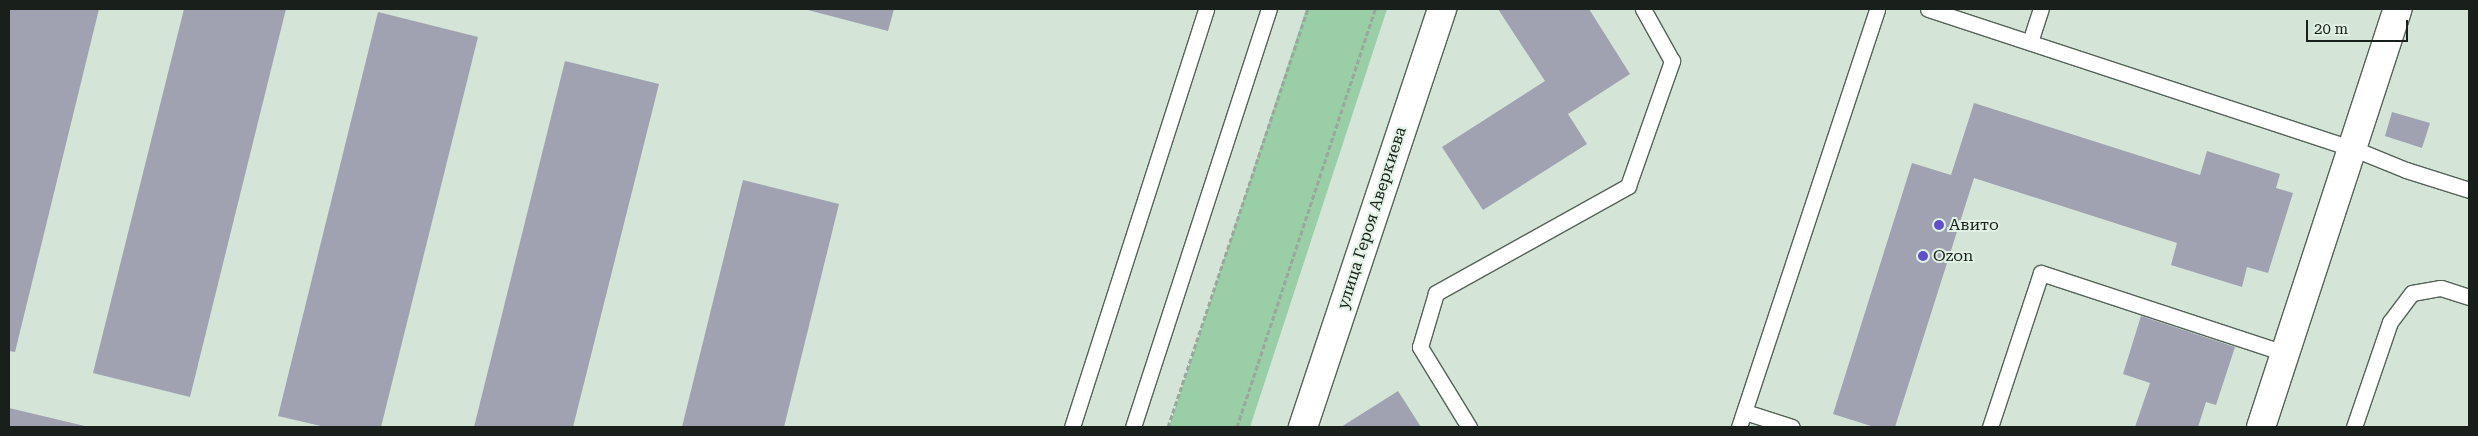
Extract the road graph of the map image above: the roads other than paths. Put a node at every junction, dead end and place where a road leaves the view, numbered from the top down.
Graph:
1 (1206, 9) edge
2 (1269, 9) edge
3 (1442, 9) edge
4 (1643, 9) edge
5 (1876, 9) edge
6 (1928, 9) edge
7 (2041, 9) edge
8 (2398, 9) edge
9 (2030, 42) junction
10 (2352, 148) junction
11 (2469, 190) edge
12 (2469, 297) edge
13 (2285, 353) junction
14 (1744, 412) junction
15 (1072, 427) edge
16 (1133, 427) edge
17 (1303, 427) edge
18 (1469, 427) edge
19 (1739, 427) edge
20 (1792, 427) edge
21 (1990, 427) edge
22 (2260, 427) edge
23 (2354, 427) edge

1 - 15 lane
2 - 16 lane
3 - 17 street, улица Героя Аверкиева
4 - 18 lane
5 - 14 lane
6 - 9 lane
7 - 9 lane
8 - 10 street
9 - 10 lane
10 - 11 lane
10 - 13 street
12 - 23 lane
13 - 21 lane
13 - 22 street
14 - 19 lane
14 - 20 lane

